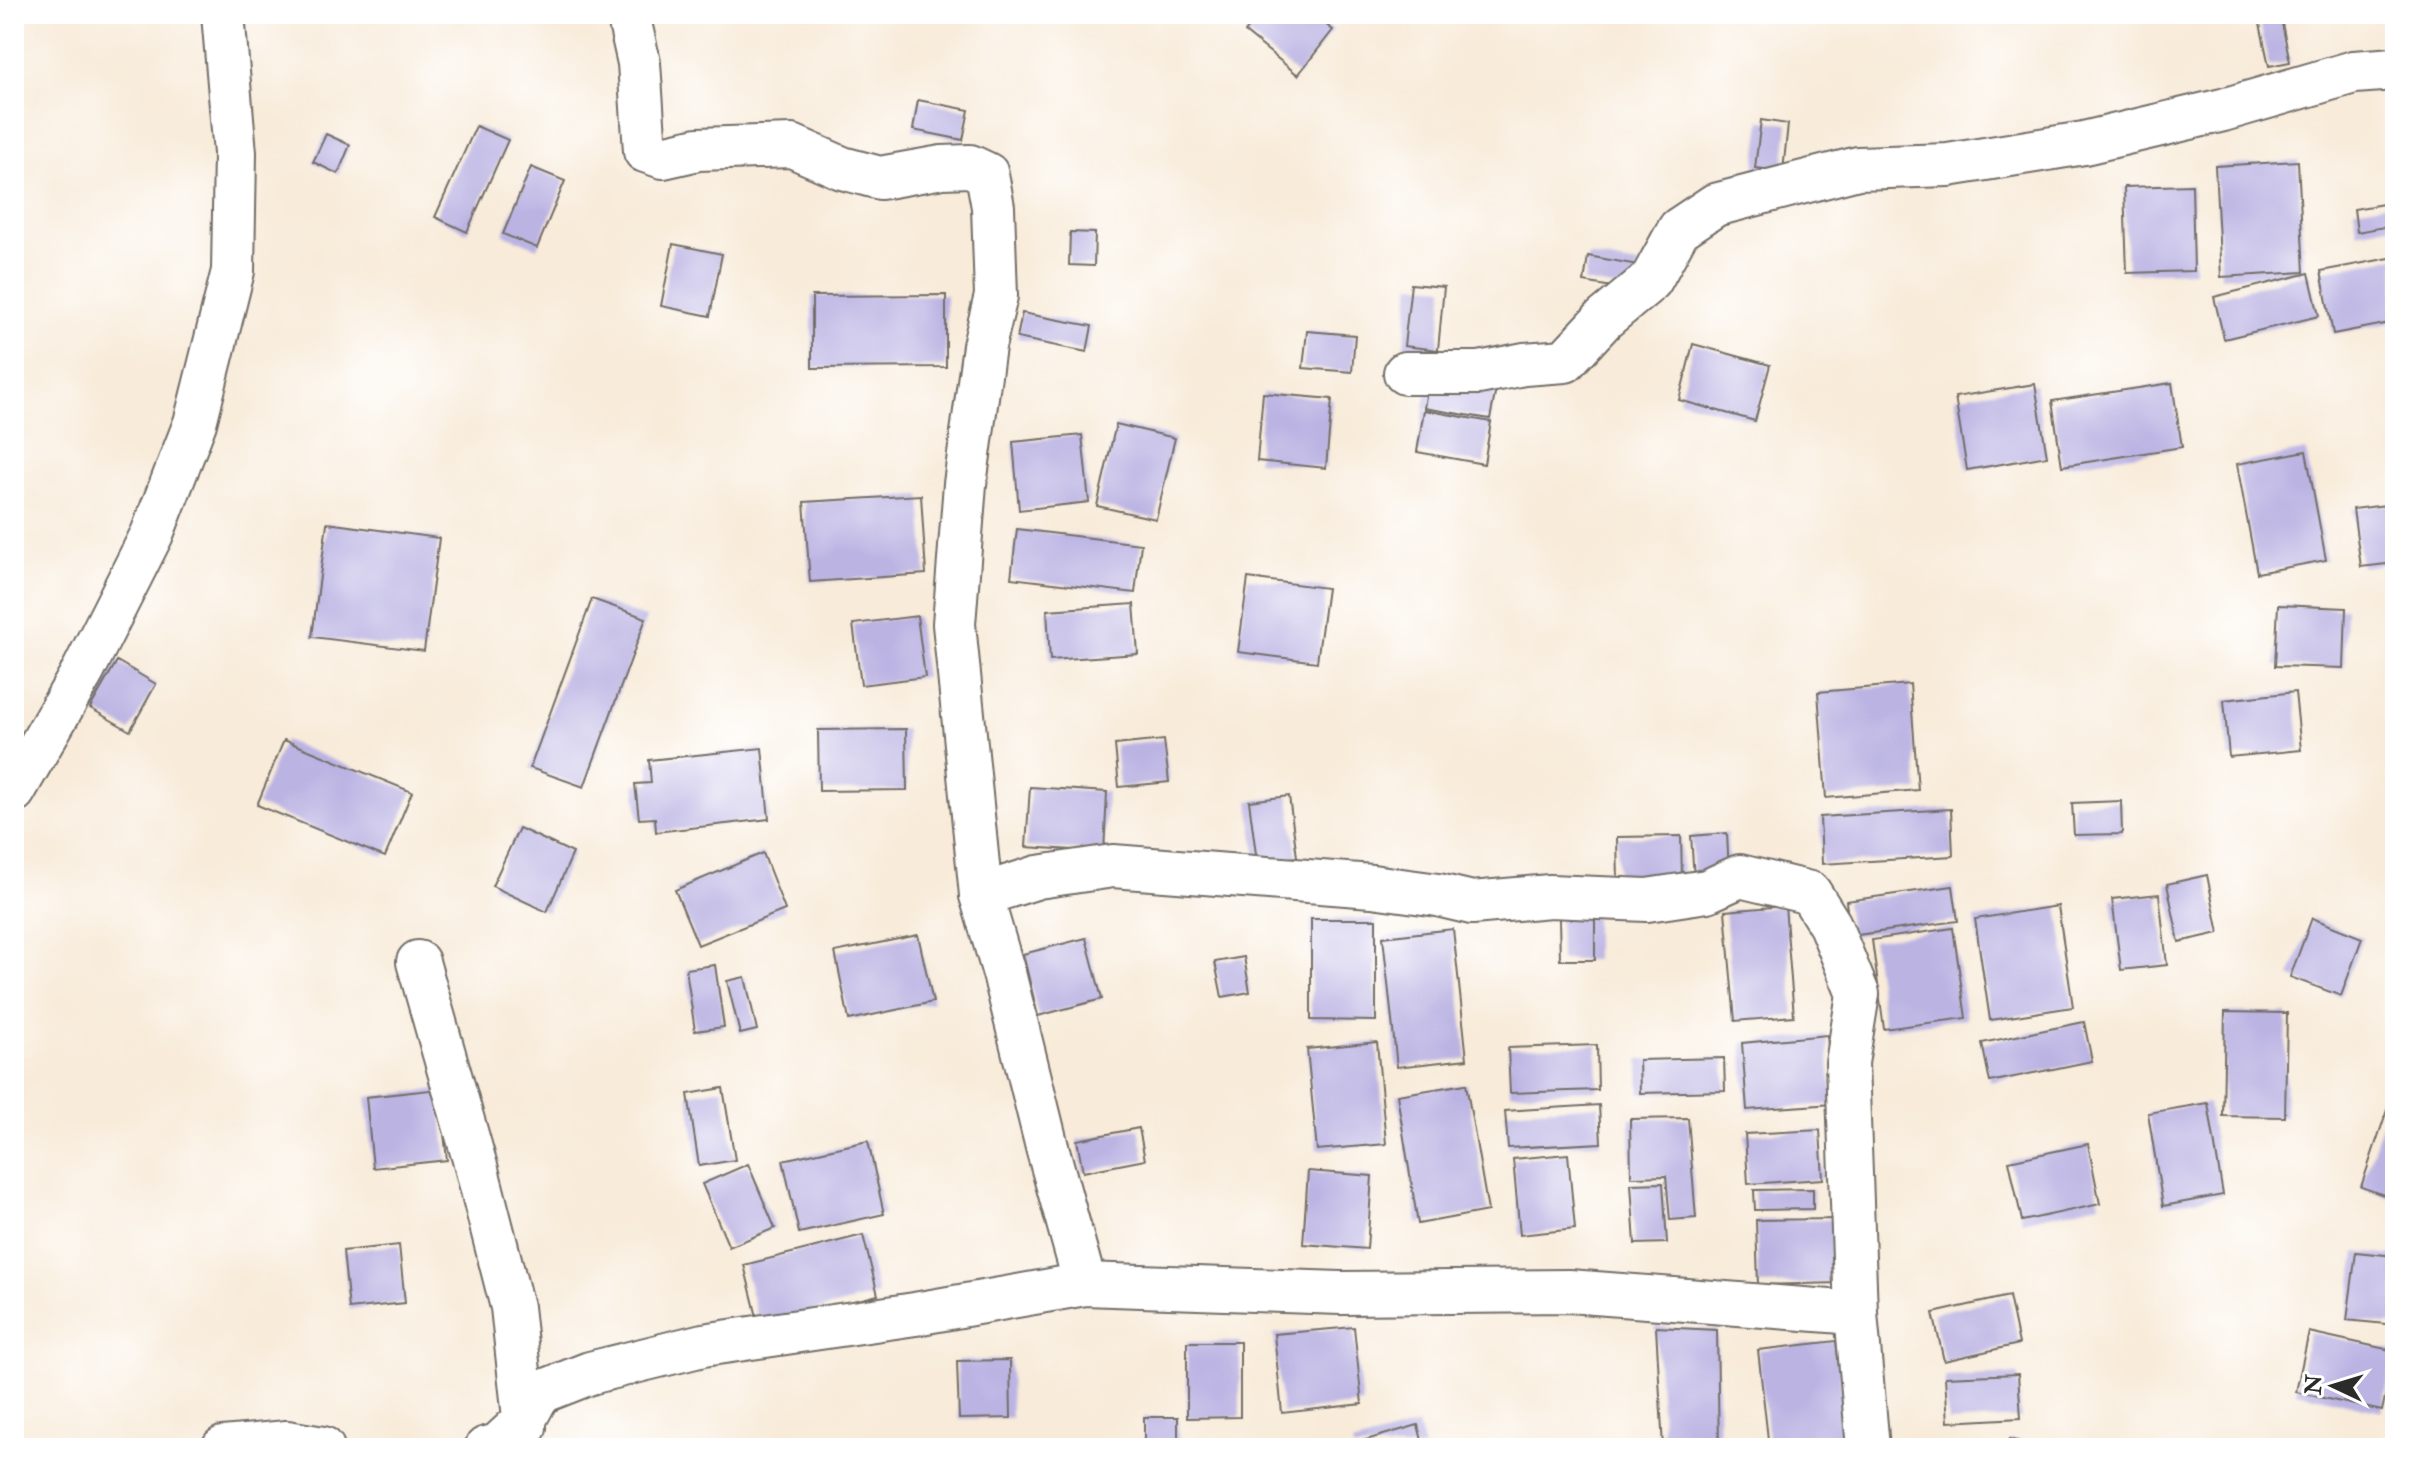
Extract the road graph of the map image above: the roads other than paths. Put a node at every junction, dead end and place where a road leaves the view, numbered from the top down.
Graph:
1 (223, 14) edge
2 (628, 14) edge
3 (2395, 69) edge
4 (1405, 373) dead end
5 (14, 791) edge
6 (981, 895) junction
7 (418, 962) dead end
8 (1085, 1284) junction
9 (1856, 1313) junction
10 (526, 1435) edge
11 (223, 1448) edge
12 (323, 1448) edge
13 (486, 1448) edge
14 (1868, 1448) edge

1 - 5 street
2 - 6 street
3 - 4 street
6 - 8 street
6 - 9 street
7 - 10 street
8 - 9 street
8 - 10 street
9 - 14 street
10 - 13 street
11 - 12 street

